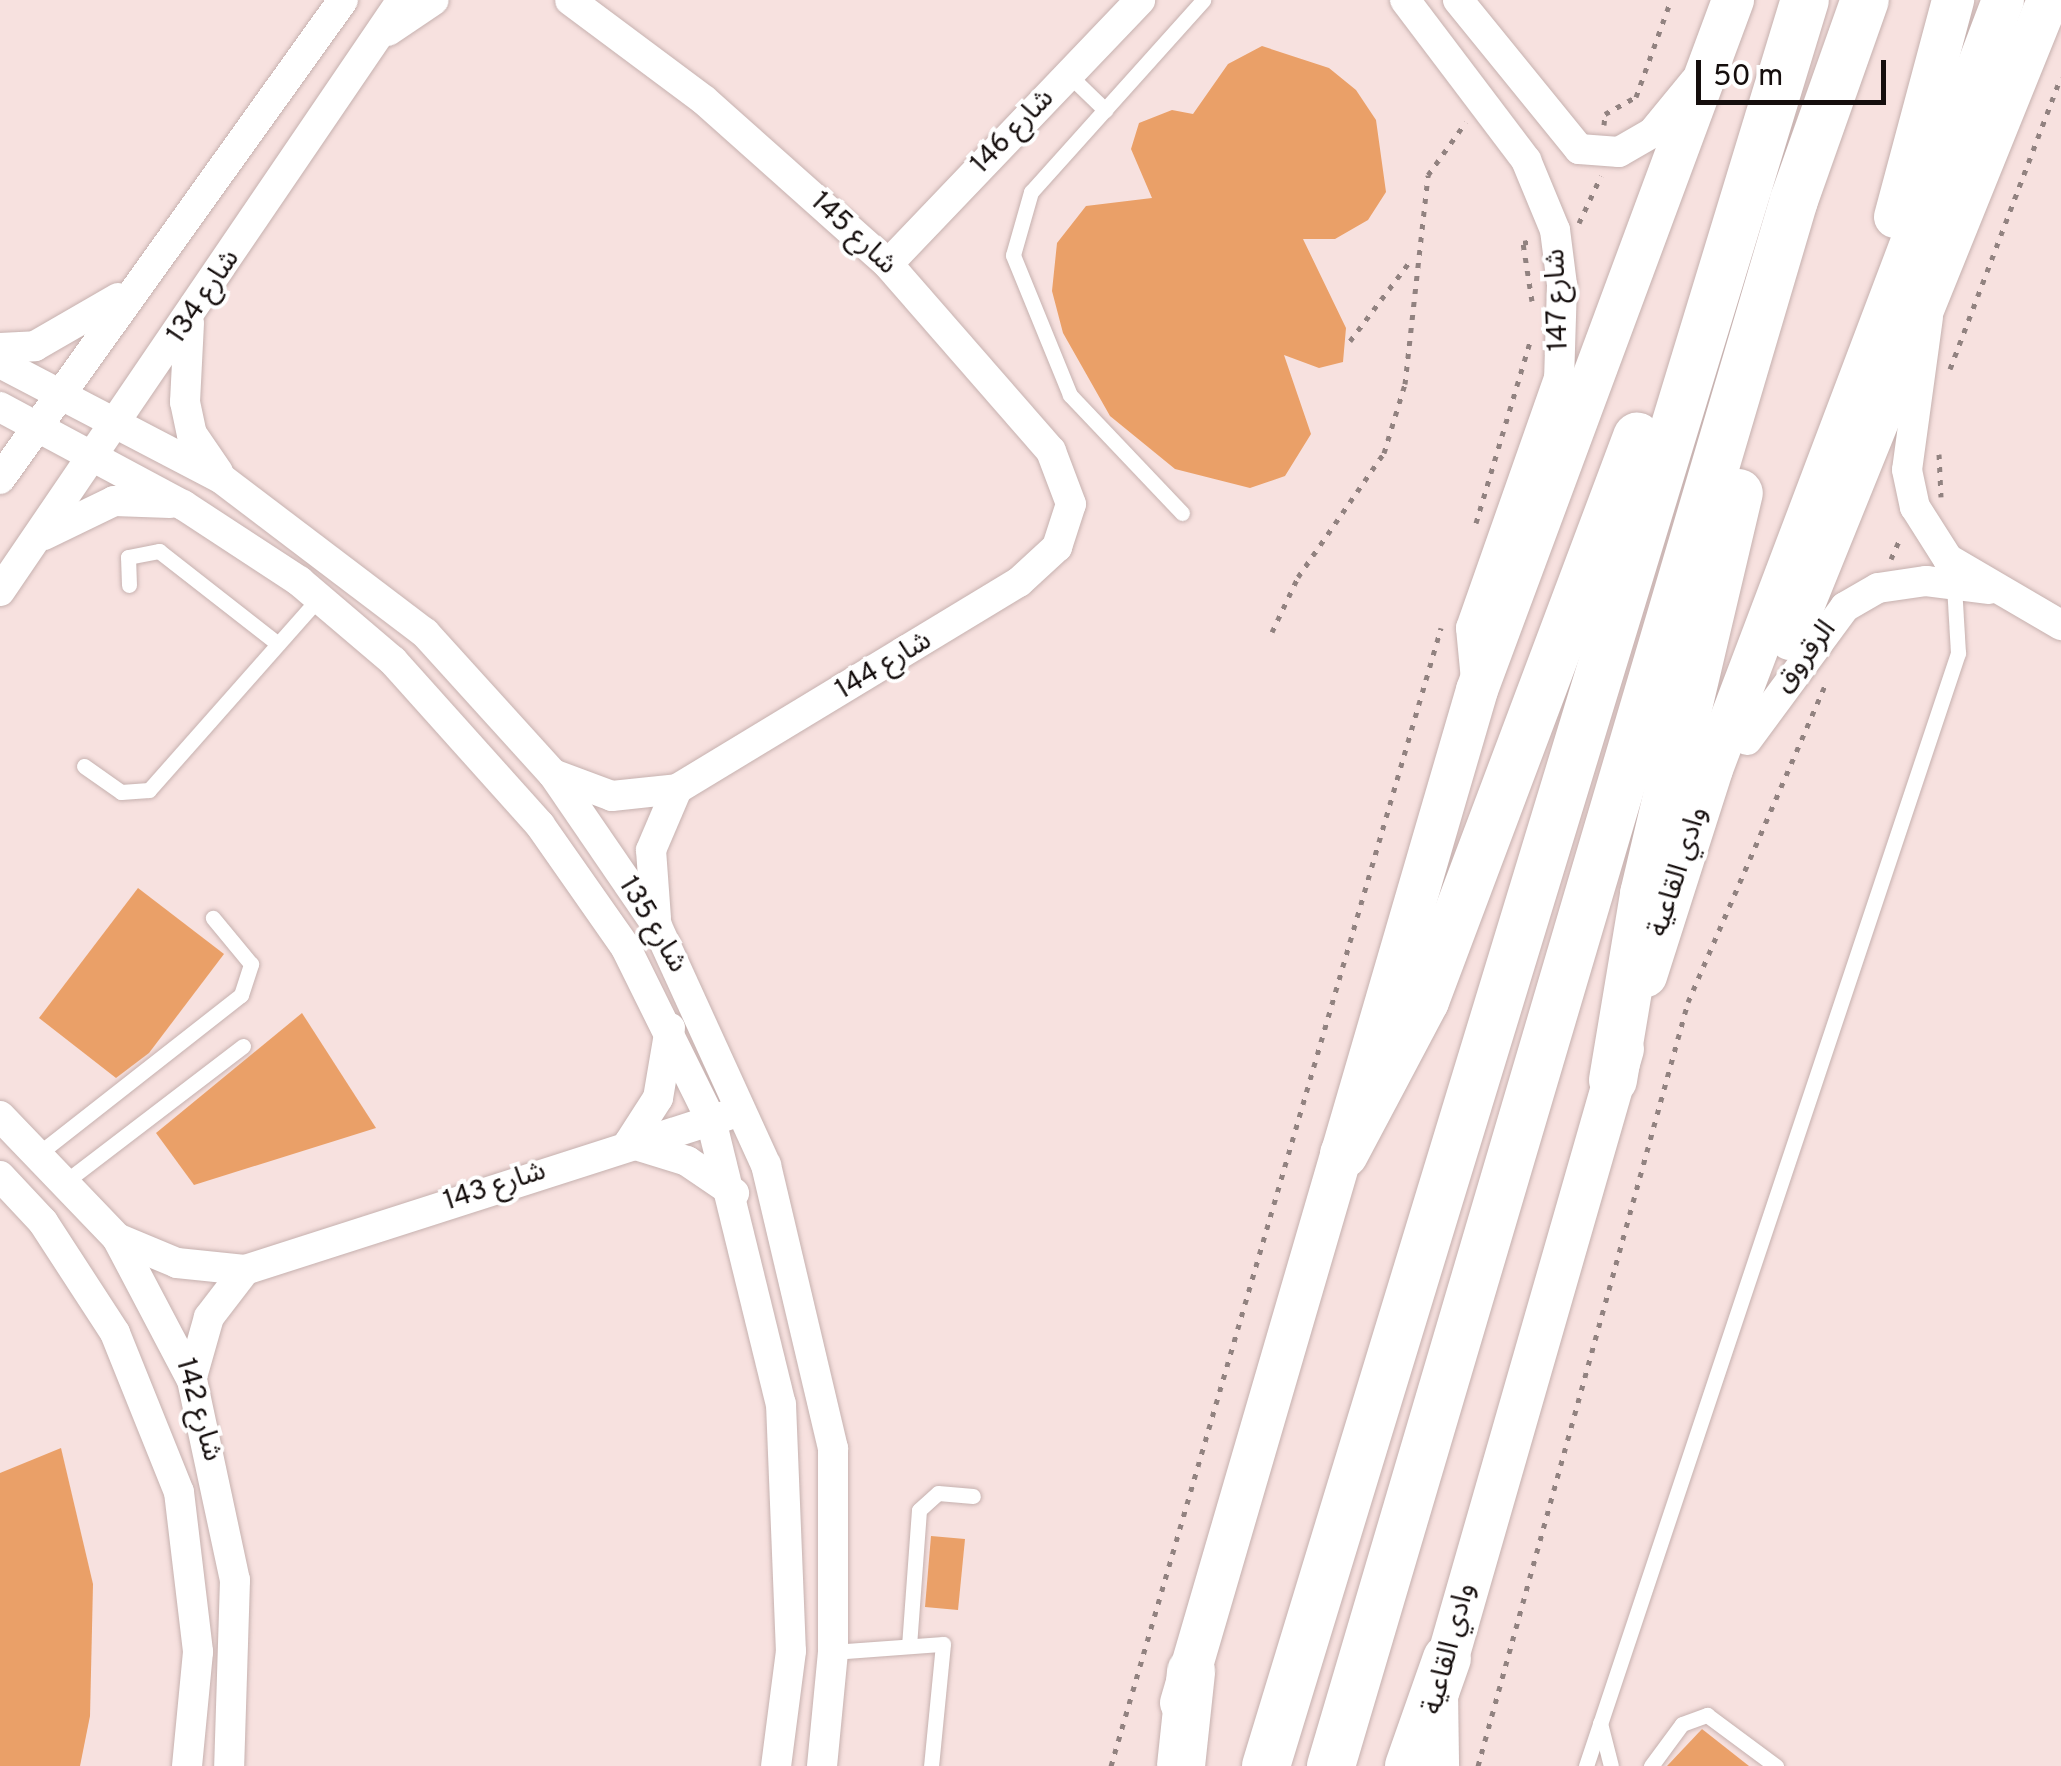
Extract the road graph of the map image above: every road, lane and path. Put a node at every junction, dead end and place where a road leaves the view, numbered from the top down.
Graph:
1 (316, 0) edge
2 (343, 0) edge
3 (402, 0) edge
4 (434, 0) edge
5 (570, 0) edge
6 (1140, 0) edge
7 (1203, 0) edge
8 (1405, 0) edge
9 (1458, 0) edge
10 (1671, 0) edge
11 (1732, 0) edge
12 (1953, 0) edge
13 (2003, 0) edge
14 (2048, 0) edge
15 (1803, 6) edge
16 (1860, 14) edge
17 (373, 41) junction
18 (303, 58) junction
19 (1708, 65) junction
20 (1068, 74) junction
21 (2061, 77) edge
22 (1834, 90) junction
23 (1486, 106) junction
24 (1105, 110) junction
25 (1602, 154) junction
26 (1727, 233) junction
27 (1556, 236) junction
28 (1413, 258) junction
29 (888, 264) junction
30 (148, 274) junction
31 (1928, 309) junction
32 (1880, 316) junction
33 (188, 323) junction
34 (1350, 341) dead end
35 (0, 348) edge
36 (0, 362) edge
37 (1948, 381) dead end
38 (62, 391) junction
39 (0, 407) edge
40 (118, 420) junction
41 (38, 424) junction
42 (1938, 436) dead end
43 (94, 454) junction
44 (0, 479) edge
45 (222, 479) junction
46 (183, 505) junction
47 (1916, 507) junction
48 (1182, 514) dead end
49 (1070, 520) joint
50 (1472, 536) dead end
51 (37, 538) junction
52 (129, 584) dead end
53 (1954, 586) junction
54 (1878, 588) junction
55 (1997, 589) junction
56 (0, 591) edge
57 (319, 598) junction
58 (1448, 608) dead end
59 (2061, 625) edge
60 (1272, 632) dead end
61 (274, 641) junction
62 (1832, 674) dead end
63 (1478, 690) junction
64 (1747, 740) junction
65 (84, 766) dead end
66 (552, 774) junction
67 (678, 789) junction
68 (213, 918) dead end
69 (657, 926) junction
70 (1662, 926) junction
71 (670, 1028) junction
72 (243, 1046) dead end
73 (1613, 1080) junction
74 (746, 1110) junction
75 (0, 1116) edge
76 (711, 1120) junction
77 (629, 1143) junction
78 (42, 1152) junction
79 (1344, 1154) junction
80 (0, 1176) edge
81 (69, 1179) junction
82 (734, 1193) junction
83 (117, 1238) junction
84 (245, 1270) junction
85 (192, 1380) junction
86 (973, 1496) dead end
87 (908, 1646) junction
88 (833, 1652) junction
89 (1444, 1667) junction
90 (1191, 1672) junction
91 (1599, 1709) junction
92 (187, 1766) edge
93 (229, 1766) edge
94 (776, 1766) edge
95 (822, 1766) edge
96 (932, 1766) edge
97 (1111, 1766) edge
98 (1163, 1766) edge
99 (1181, 1766) edge
100 (1266, 1766) edge
101 (1331, 1766) edge
102 (1409, 1766) edge
103 (1419, 1766) edge
104 (1444, 1766) edge
105 (1478, 1766) edge
106 (1586, 1766) edge
107 (1611, 1766) edge
108 (1652, 1766) edge
109 (1776, 1766) edge

1 - 18 street
2 - 18 street, شارع 134
3 - 17 street, شارع 134
4 - 17 street
5 - 29 street, شارع 145
6 - 20 street, شارع 146
7 - 24 lane
8 - 23 street, شارع 147
9 - 25 street
10 - 25 path
11 - 19 street
12 - 32 street
13 - 32 street, وادي القاعية
14 - 31 street
15 - 26 main road
16 - 22 main road
17 - 33 street, شارع 134
18 - 30 street, شارع 134
19 - 25 street
19 - 63 street
20 - 24 lane
20 - 29 street, شارع 146
21 - 37 path
22 - 73 main road
22 - 101 main road
23 - 27 street, شارع 147
23 - 28 path
24 - 48 lane
25 - 27 path
26 - 79 main road
26 - 100 main road
27 - 50 path
27 - 63 street, شارع 147
28 - 34 path
28 - 60 path
29 - 49 street, شارع 145
30 - 35 street
30 - 38 street, شارع 134
31 - 47 street
31 - 64 street
32 - 70 street, وادي القاعية
33 - 40 street, شارع 134
33 - 45 street
36 - 38 street, شارع 135
38 - 40 street, شارع 135
38 - 41 street, شارع 134
39 - 41 street, شارع 135
40 - 43 street, شارع 134
40 - 45 street, شارع 135
41 - 43 street, شارع 135
41 - 44 street, شارع 134
42 - 47 path
43 - 46 street, شارع 135
43 - 51 street, شارع 134
45 - 66 street, شارع 135
46 - 51 street
46 - 57 street, شارع 135
47 - 54 path
47 - 55 street
49 - 67 street, شارع 144
51 - 56 street, شارع 134
52 - 61 lane
53 - 54 street
53 - 55 street
53 - 91 lane
54 - 64 street, الرقروق
55 - 59 street
57 - 61 lane
57 - 71 street, شارع 135
58 - 97 path
61 - 65 lane
62 - 105 path
63 - 79 street
64 - 70 street
66 - 67 street, شارع 144
66 - 69 street, شارع 135
67 - 69 street
68 - 78 lane
69 - 74 street, شارع 135
70 - 73 street, وادي القاعية
71 - 76 street, شارع 135
71 - 77 street
72 - 81 lane
73 - 89 street, وادي القاعية
74 - 76 street, شارع 143
74 - 88 street, شارع 135
75 - 78 street, شارع 142
76 - 77 street, شارع 143
76 - 82 street, شارع 135
77 - 82 street
77 - 84 street, شارع 143
78 - 81 street, شارع 142
79 - 90 street
80 - 92 street, شارع 142
81 - 83 street, شارع 142
82 - 94 street, شارع 135
83 - 84 street, شارع 143
83 - 85 street, شارع 142
84 - 85 street
85 - 93 street, شارع 142
86 - 87 lane
87 - 88 lane
87 - 96 lane
88 - 95 street, شارع 135
89 - 102 main road
89 - 103 street, وادي القاعية
89 - 104 street
90 - 98 street
90 - 99 main road
91 - 106 lane
91 - 107 lane
108 - 109 lane

